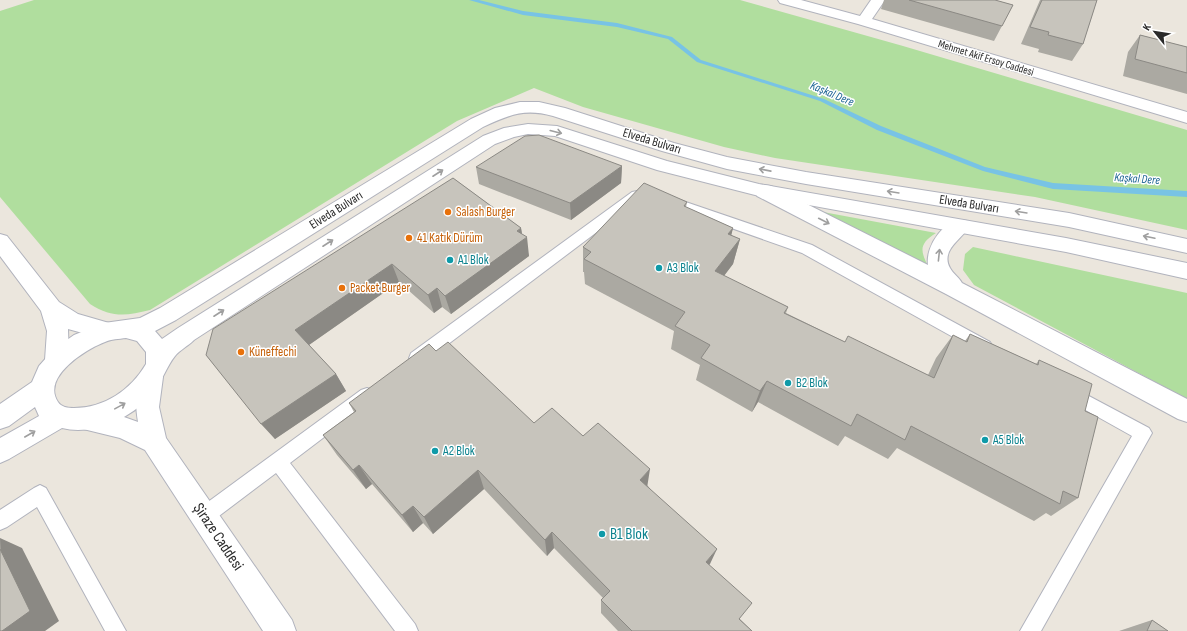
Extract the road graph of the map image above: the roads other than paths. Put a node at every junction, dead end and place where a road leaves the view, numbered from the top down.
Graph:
1 (785, 0) edge
2 (878, 0) edge
3 (863, 21) junction
4 (1187, 118) edge
5 (764, 191) junction
6 (960, 226) junction
7 (0, 241) edge
8 (1187, 246) edge
9 (1187, 271) edge
10 (954, 288) junction
11 (51, 308) junction
12 (117, 330) junction
13 (996, 353) edge
14 (57, 360) junction
15 (406, 367) edge
16 (154, 370) junction
17 (380, 386) edge
18 (1059, 387) edge
19 (42, 389) junction
20 (1187, 411) edge
21 (59, 417) junction
22 (0, 418) edge
23 (84, 419) junction
24 (154, 442) junction
25 (0, 451) edge
26 (278, 461) junction
27 (204, 516) junction
28 (0, 521) edge
29 (116, 631) edge
30 (282, 631) edge
31 (408, 631) edge
32 (1030, 631) edge

1 - 3 main road, Mehmet Akif Ersoy Caddesi
2 - 3 main road
3 - 4 main road, Mehmet Akif Ersoy Caddesi
5 - 6 main road, Elveda Bulvarı
5 -> 10 main road
16 -> 5 main road, Elveda Bulvarı
6 - 9 main road, Elveda Bulvarı
10 -> 6 main road
7 - 11 main road
8 -> 12 main road, Elveda Bulvarı
10 - 20 main road
11 - 12 main road
11 - 14 main road
12 - 14 main road
12 - 16 main road
13 - 15 lane
14 - 19 main road
23 -> 16 main road
16 - 24 main road
17 - 26 lane
18 - 32 lane
19 - 21 main road
19 - 22 main road
21 - 23 main road
25 -> 21 main road
23 - 24 main road
24 - 27 main road, Şiraze Caddesi
26 - 27 lane
26 - 31 lane
27 - 30 main road, Şiraze Caddesi
28 - 29 lane

